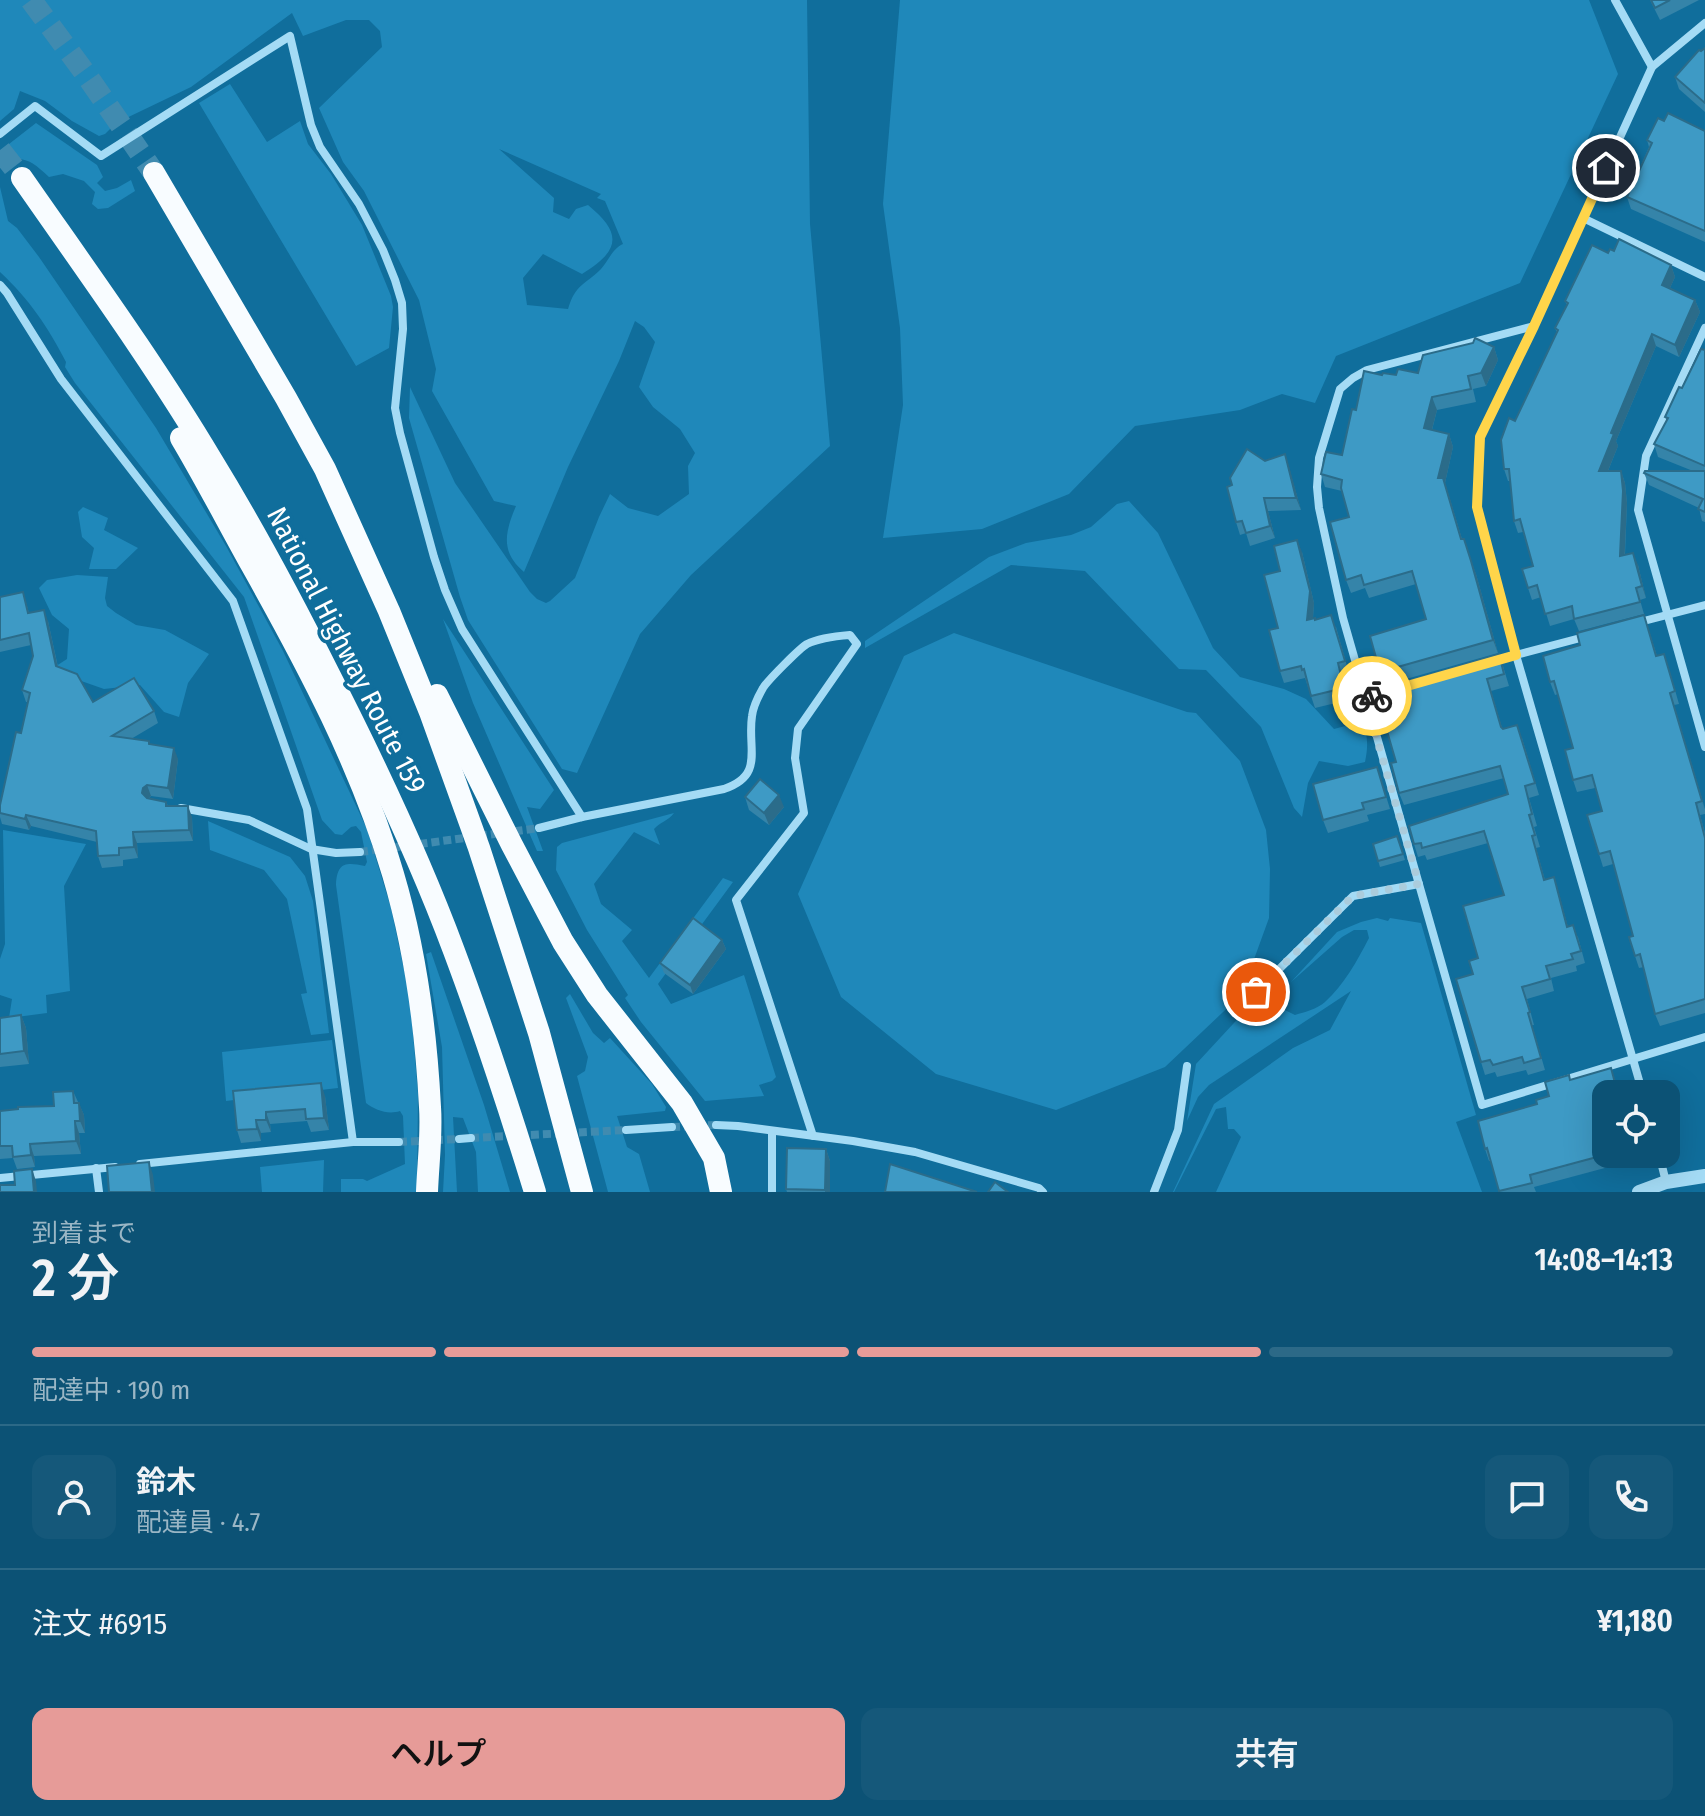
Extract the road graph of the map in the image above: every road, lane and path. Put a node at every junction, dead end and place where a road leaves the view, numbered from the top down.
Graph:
1 (1615, 0) edge
2 (1705, 23) edge
3 (1652, 67) junction
4 (0, 134) edge
5 (154, 173) tunnel mouth
6 (22, 178) tunnel mouth
7 (1583, 218) junction
8 (73, 251) junction
9 (1705, 277) edge
10 (0, 285) edge
11 (1534, 326) junction
12 (1705, 328) edge
13 (325, 469) junction
14 (1705, 605) edge
15 (1668, 615) junction
16 (1623, 627) edge
17 (1592, 635) edge
18 (1516, 655) junction
19 (1486, 663) edge
20 (1381, 693) edge
21 (1365, 698) junction
22 (1705, 747) edge
23 (167, 806) edge
24 (582, 817) junction
25 (539, 828) tunnel mouth
26 (311, 849) junction
27 (360, 852) tunnel mouth
28 (1419, 884) junction
29 (1256, 992) dead end
30 (1705, 1037) edge
31 (1633, 1058) junction
32 (1187, 1066) dead end
33 (1639, 1080) edge
34 (716, 1125) tunnel mouth
35 (672, 1127) tunnel mouth
36 (626, 1130) tunnel mouth
37 (772, 1131) junction
38 (813, 1136) junction
39 (471, 1138) tunnel mouth
40 (459, 1139) tunnel mouth
41 (353, 1142) junction
42 (399, 1142) tunnel mouth
43 (135, 1164) edge
44 (119, 1166) edge
45 (96, 1168) junction
46 (1662, 1168) edge
47 (1705, 1176) edge
48 (0, 1178) edge
49 (1666, 1182) junction
50 (99, 1192) edge
51 (427, 1192) edge
52 (535, 1192) edge
53 (582, 1192) edge
54 (721, 1192) edge
55 (772, 1192) edge
56 (1043, 1192) edge
57 (1154, 1192) edge
58 (1639, 1192) edge

1 - 3 street
2 - 3 street
3 - 7 street
4 - 24 street
5 - 13 highway, National Highway Route 159
6 - 8 highway, National Highway Route 159
7 - 9 street
7 - 11 street
8 - 51 highway
8 - 52 highway, National Highway Route 159
10 - 26 street
11 - 18 street
11 - 21 street
12 - 15 street
13 - 53 highway, National Highway Route 159
13 - 54 highway
14 - 15 street
15 - 16 street
15 - 22 street
17 - 18 street
18 - 19 street
18 - 31 street
20 - 21 street
21 - 28 street
23 - 26 street
24 - 25 street
24 - 38 street
26 - 27 street
26 - 41 street
28 - 29 street
28 - 31 street
30 - 31 street
31 - 33 street
32 - 57 street
34 - 37 street
35 - 36 street
37 - 38 street
37 - 55 street
38 - 56 street
39 - 40 street
41 - 42 street
41 - 43 street
44 - 45 street
45 - 48 street
45 - 50 street
46 - 49 street
47 - 49 street
49 - 58 street

